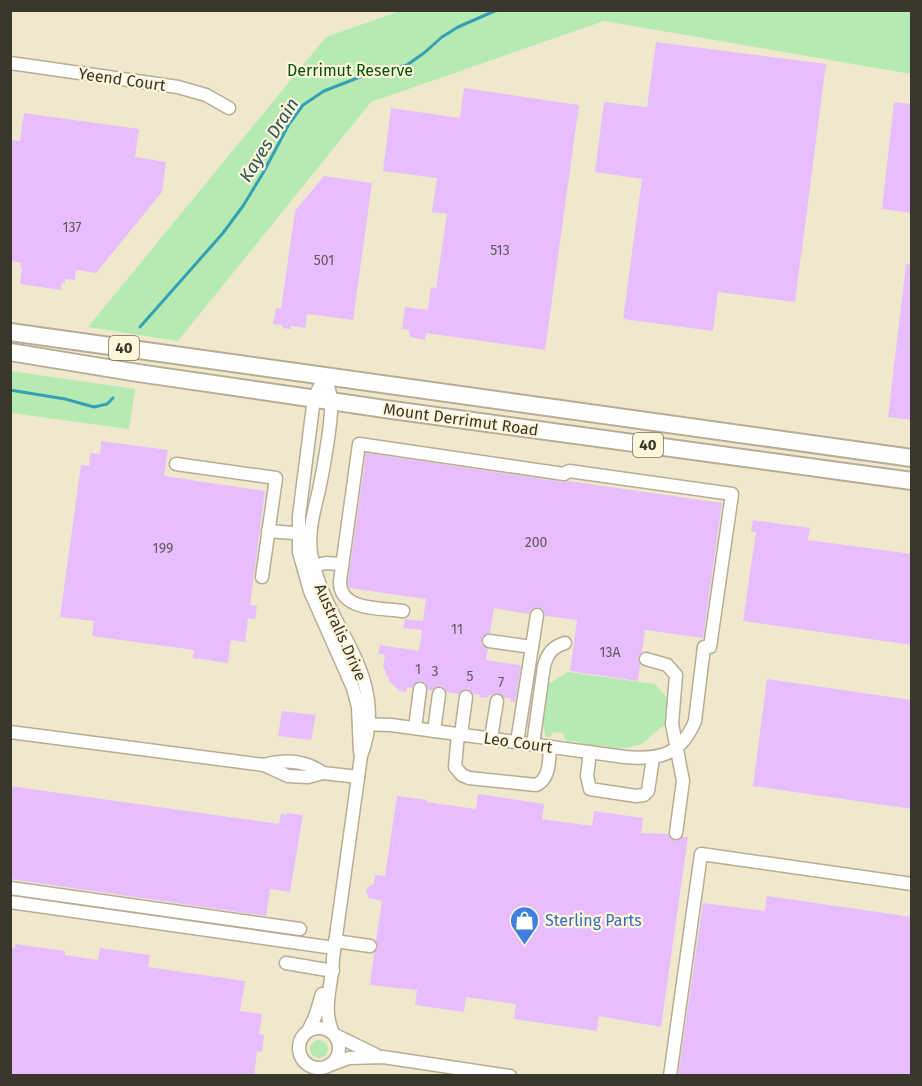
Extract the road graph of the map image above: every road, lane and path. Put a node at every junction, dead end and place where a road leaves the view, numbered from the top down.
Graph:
1 (10, 63) edge
2 (229, 108) dead end
3 (10, 332) edge
4 (10, 352) edge
5 (325, 376) junction
6 (314, 398) junction
7 (331, 400) junction
8 (912, 458) edge
9 (176, 464) dead end
10 (912, 481) edge
11 (268, 531) junction
12 (304, 534) junction
13 (342, 564) junction
14 (308, 567) junction
15 (261, 577) dead end
16 (403, 611) dead end
17 (537, 615) dead end
18 (489, 641) dead end
19 (565, 644) dead end
20 (532, 647) junction
21 (646, 659) dead end
22 (420, 689) dead end
23 (439, 694) dead end
24 (466, 697) dead end
25 (497, 701) dead end
26 (364, 724) junction
27 (415, 728) junction
28 (434, 731) junction
29 (10, 732) edge
30 (460, 734) junction
31 (491, 738) junction
32 (517, 742) junction
33 (533, 744) junction
34 (550, 747) junction
35 (676, 749) junction
36 (590, 752) junction
37 (653, 758) junction
38 (358, 777) junction
39 (676, 832) dead end
40 (912, 884) edge
41 (10, 888) edge
42 (10, 902) edge
43 (300, 929) dead end
44 (370, 946) dead end
45 (332, 958) junction
46 (286, 963) dead end
47 (308, 1031) junction
48 (334, 1034) junction
49 (383, 1057) junction
50 (330, 1068) edge
51 (308, 1070) edge
52 (510, 1076) edge
53 (670, 1076) edge

1 - 2 street, Yeend Court
3 - 5 main road, Mount Derrimut Road / 40
4 - 6 main road, Mount Derrimut Road / 40
5 - 6 street, Australis Drive
5 - 7 street
5 - 8 main road, Mount Derrimut Road / 40
6 - 7 main road, Mount Derrimut Road / 40
6 - 12 street, Australis Drive
7 - 10 main road, Mount Derrimut Road / 40
7 - 12 street, Australis Drive
9 - 11 street
11 - 12 street
11 - 15 street
12 - 14 street, Australis Drive
13 - 14 street
13 - 16 street
13 - 35 street
14 - 26 street, Australis Drive
17 - 20 street
18 - 20 street
19 - 33 street
20 - 32 street
21 - 35 street
22 - 27 street
23 - 28 street
24 - 30 street
25 - 31 street
26 - 27 street, Leo Court
26 - 38 street, Australis Drive
27 - 28 street, Leo Court
28 - 30 street, Leo Court
29 - 38 street
30 - 31 street, Leo Court
30 - 34 street
31 - 32 street, Leo Court
32 - 33 street, Leo Court
33 - 34 street, Leo Court
34 - 36 street, Leo Court
35 - 37 street, Leo Court
35 - 39 street
36 - 37 street, Leo Court
36 - 37 street
38 - 45 street, Australis Drive
40 - 53 street
41 - 43 street
42 - 45 street
44 - 45 street
45 - 46 street
45 - 47 street, Australis Drive
45 - 48 street, Australis Drive
47 - 48 street
47 - 51 street
48 - 49 street
48 - 50 street
49 - 50 street
49 - 52 street
50 - 51 street

